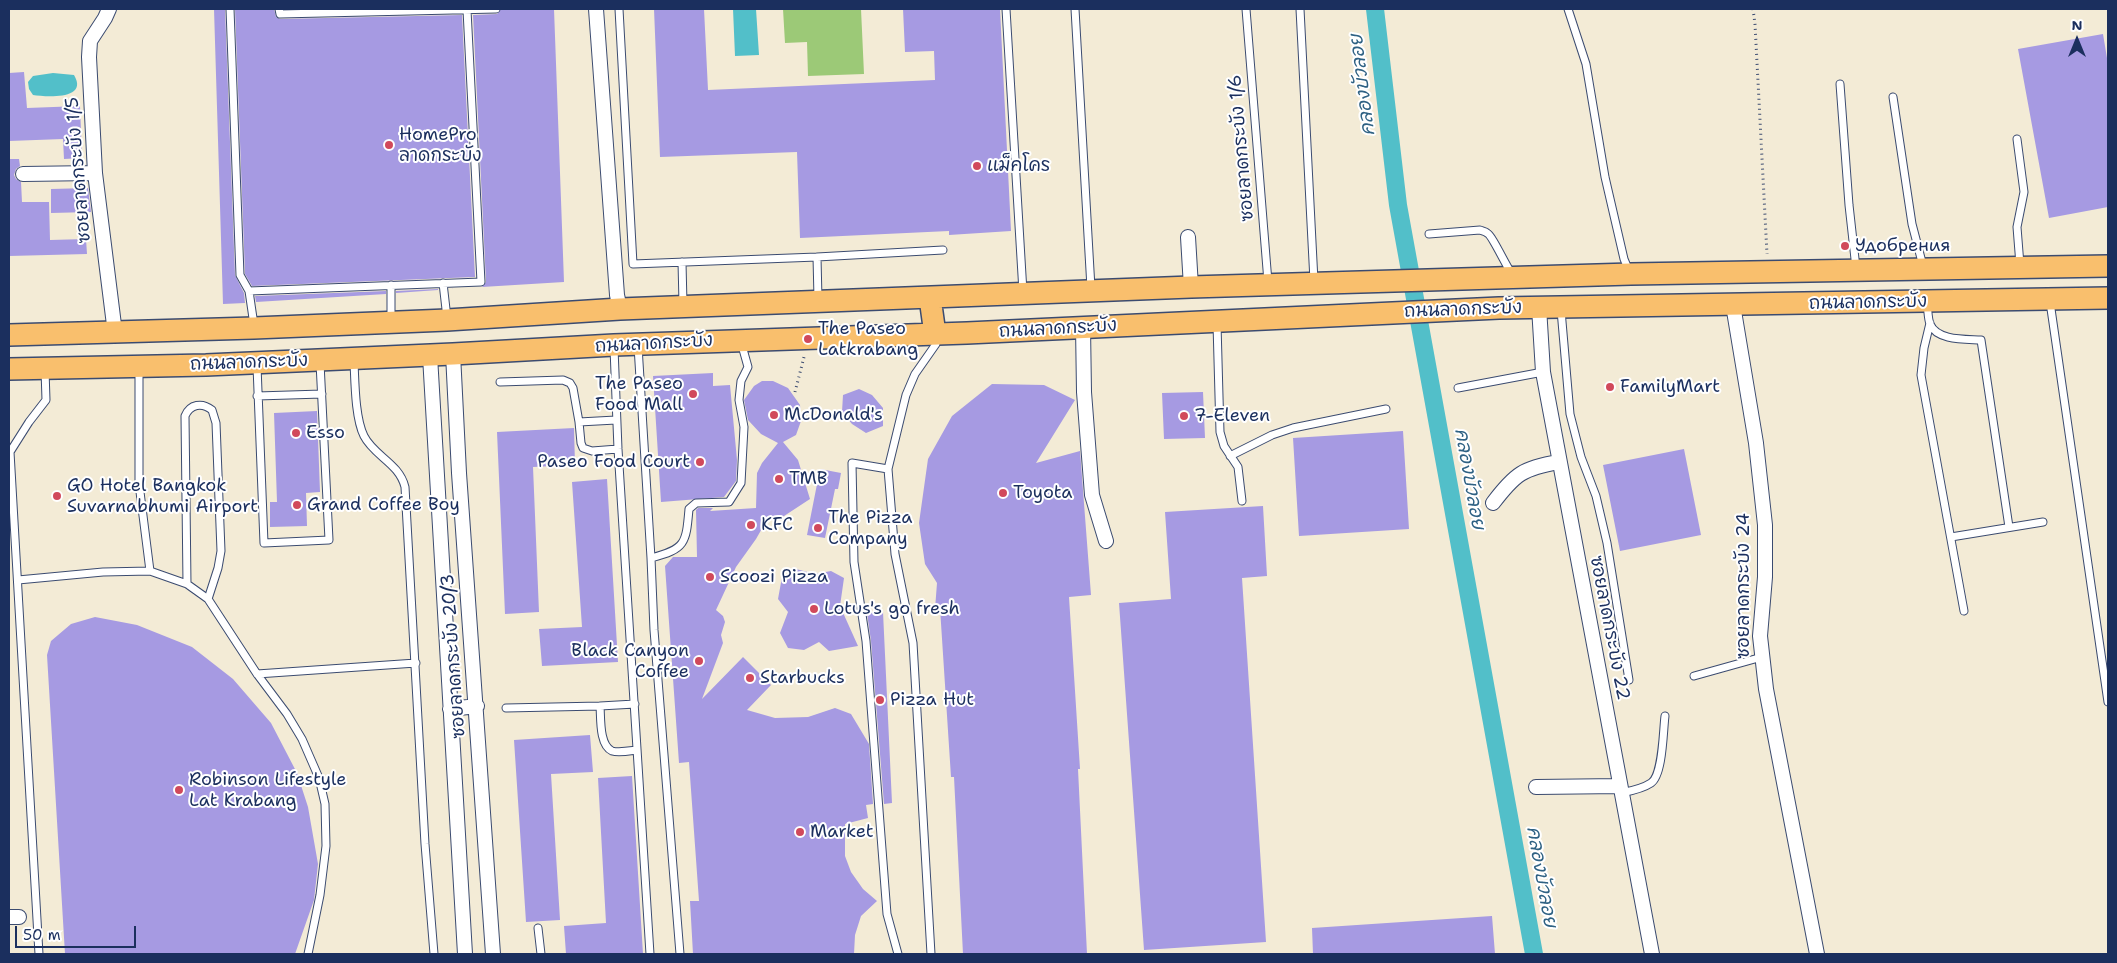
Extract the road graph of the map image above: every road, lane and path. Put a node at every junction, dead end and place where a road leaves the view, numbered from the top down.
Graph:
1 (109, 9) edge
2 (230, 9) edge
3 (279, 9) edge
4 (496, 9) edge
5 (596, 9) edge
6 (619, 9) edge
7 (1006, 9) edge
8 (1075, 9) edge
9 (1246, 9) edge
10 (1300, 9) edge
11 (1568, 9) edge
12 (1752, 9) edge
13 (467, 10) edge
14 (1840, 84) dead end
15 (1893, 97) dead end
16 (2016, 139) dead end
17 (95, 173) junction
18 (23, 174) dead end
19 (1429, 234) dead end
20 (1188, 237) dead end
21 (943, 250) dead end
22 (817, 257) junction
23 (682, 262) junction
24 (2108, 266) edge
25 (2020, 267) junction
26 (1924, 269) junction
27 (1857, 271) junction
28 (1768, 272) junction
29 (1631, 274) junction
30 (1515, 278) junction
31 (443, 283) junction
32 (1314, 284) junction
33 (1268, 285) junction
34 (391, 286) junction
35 (1191, 287) junction
36 (249, 291) junction
37 (1091, 292) junction
38 (1023, 295) junction
39 (930, 298) junction
40 (2108, 298) edge
41 (2050, 299) junction
42 (818, 301) junction
43 (1927, 301) junction
44 (1733, 305) junction
45 (683, 307) junction
46 (1540, 307) junction
47 (1561, 307) junction
48 (620, 309) junction
49 (447, 320) junction
50 (1217, 321) junction
51 (392, 322) junction
52 (1930, 324) junction
53 (1083, 327) junction
54 (254, 328) junction
55 (115, 333) junction
56 (935, 334) junction
57 (9, 335) edge
58 (740, 340) junction
59 (638, 344) junction
60 (614, 345) junction
61 (805, 352) dead end
62 (454, 354) junction
63 (430, 356) junction
64 (354, 359) junction
65 (319, 360) junction
66 (257, 362) junction
67 (139, 366) junction
68 (9, 368) edge
69 (45, 368) junction
70 (1543, 372) junction
71 (500, 382) dead end
72 (1458, 388) dead end
73 (795, 392) dead end
74 (322, 394) junction
75 (257, 396) junction
76 (1386, 409) dead end
77 (616, 420) junction
78 (578, 422) junction
79 (618, 449) junction
80 (1230, 456) junction
81 (1559, 462) junction
82 (888, 470) junction
83 (1242, 501) dead end
84 (1493, 503) dead end
85 (2043, 522) dead end
86 (2009, 527) junction
87 (1951, 537) junction
88 (1106, 541) dead end
89 (441, 542) junction
90 (464, 542) junction
91 (651, 558) junction
92 (150, 571) junction
93 (18, 580) junction
94 (187, 584) junction
95 (208, 599) junction
96 (1964, 611) dead end
97 (1762, 657) junction
98 (416, 663) junction
99 (257, 674) junction
100 (1694, 676) dead end
101 (1629, 680) dead end
102 (2108, 702) edge
103 (635, 704) junction
104 (477, 706) junction
105 (600, 706) junction
106 (506, 708) dead end
107 (450, 709) junction
108 (1665, 716) dead end
109 (636, 750) junction
110 (1536, 787) dead end
111 (1621, 790) junction
112 (538, 928) dead end
113 (39, 954) edge
114 (308, 954) edge
115 (434, 954) edge
116 (465, 954) edge
117 (493, 954) edge
118 (541, 954) edge
119 (650, 954) edge
120 (680, 954) edge
121 (898, 954) edge
122 (931, 954) edge
123 (1652, 954) edge
124 (1816, 954) edge

1 - 17 street, ซอยลาดกระบัง 1/5
2 - 36 lane
3 - 13 lane
4 - 13 lane
5 - 48 street
6 - 23 lane
7 - 38 lane
8 - 37 lane
9 - 33 lane, ซอยลาดกระบัง 1/6
10 - 32 lane
11 - 29 lane
12 - 28 path
13 - 31 lane
14 - 27 lane
15 - 26 lane
16 - 25 lane
17 - 18 street
17 - 55 street, ซอยลาดกระบัง 1/5
19 - 30 lane
20 - 35 street
21 - 22 lane
22 - 23 lane
22 - 42 lane
23 - 45 lane
24 - 25 main road, ถนนลาดกระบัง
25 - 26 main road, ถนนลาดกระบัง
26 - 27 main road, ถนนลาดกระบัง
27 - 28 main road, ถนนลาดกระบัง
28 - 29 main road, ถนนลาดกระบัง
29 - 30 main road, ถนนลาดกระบัง
30 - 32 main road, ถนนลาดกระบัง
31 - 34 lane
31 - 49 lane
32 - 33 main road, ถนนลาดกระบัง
33 - 35 main road, ถนนลาดกระบัง
34 - 36 lane
34 - 51 lane
35 - 37 main road, ถนนลาดกระบัง
36 - 54 lane
37 - 38 main road, ถนนลาดกระบัง
38 - 39 main road, ถนนลาดกระบัง
39 - 42 main road, ถนนลาดกระบัง
39 - 56 main road
40 - 41 main road, ถนนลาดกระบัง
41 - 43 main road, ถนนลาดกระบัง
41 - 102 lane
42 - 45 main road, ถนนลาดกระบัง
43 - 44 main road, ถนนลาดกระบัง
43 - 52 lane
44 - 47 main road, ถนนลาดกระบัง
44 - 97 street, ซอยลาดกระบัง 24
45 - 48 main road, ถนนลาดกระบัง
46 - 47 main road, ถนนลาดกระบัง
46 - 50 main road, ถนนลาดกระบัง
46 - 70 street, ซอยลาดกระบัง 22
47 - 101 lane
48 - 49 main road, ถนนลาดกระบัง
49 - 51 main road, ถนนลาดกระบัง
50 - 53 main road, ถนนลาดกระบัง
50 - 80 lane
51 - 54 main road, ถนนลาดกระบัง
52 - 86 lane
52 - 87 lane
53 - 56 main road, ถนนลาดกระบัง
53 - 88 street
54 - 55 main road, ถนนลาดกระบัง
55 - 57 main road, ถนนลาดกระบัง
56 - 58 main road, ถนนลาดกระบัง
56 - 82 lane
58 - 59 main road, ถนนลาดกระบัง
58 - 91 lane
59 - 60 main road, ถนนลาดกระบัง
59 - 91 lane
60 - 62 main road, ถนนลาดกระบัง
60 - 77 lane
61 - 73 path
62 - 63 main road, ถนนลาดกระบัง
62 - 90 street, ซอยลาดกระบัง 20/3
63 - 64 main road, ถนนลาดกระบัง
63 - 89 street, ซอยลาดกระบัง 20/3
64 - 65 main road, ถนนลาดกระบัง
64 - 98 lane
65 - 66 main road, ถนนลาดกระบัง
65 - 74 lane
66 - 67 main road, ถนนลาดกระบัง
66 - 75 lane
67 - 69 main road, ถนนลาดกระบัง
67 - 92 lane
68 - 69 main road, ถนนลาดกระบัง
69 - 93 lane
70 - 72 lane
70 - 81 street, ซอยลาดกระบัง 22
71 - 78 lane
74 - 75 lane
74 - 75 lane
76 - 80 lane
77 - 78 lane
77 - 79 lane
78 - 79 lane
79 - 103 lane
80 - 83 lane
81 - 84 street
81 - 111 street, ซอยลาดกระบัง 22
82 - 121 lane
82 - 122 lane
85 - 86 lane
86 - 87 lane
87 - 96 lane
89 - 90 street
89 - 107 street, ซอยลาดกระบัง 20/3
90 - 104 street, ซอยลาดกระบัง 20/3
91 - 120 lane
92 - 93 lane
92 - 94 lane
93 - 113 lane
94 - 95 lane
94 - 95 lane
95 - 99 lane
97 - 100 lane
97 - 124 street, ซอยลาดกระบัง 24
98 - 99 lane
98 - 115 lane
99 - 114 lane
103 - 105 lane
103 - 109 lane
104 - 107 street
104 - 117 street, ซอยลาดกระบัง 20/3
105 - 106 lane
105 - 109 lane
107 - 116 street, ซอยลาดกระบัง 20/3
108 - 111 lane
109 - 119 lane
110 - 111 street
111 - 123 street, ซอยลาดกระบัง 22
112 - 118 lane

